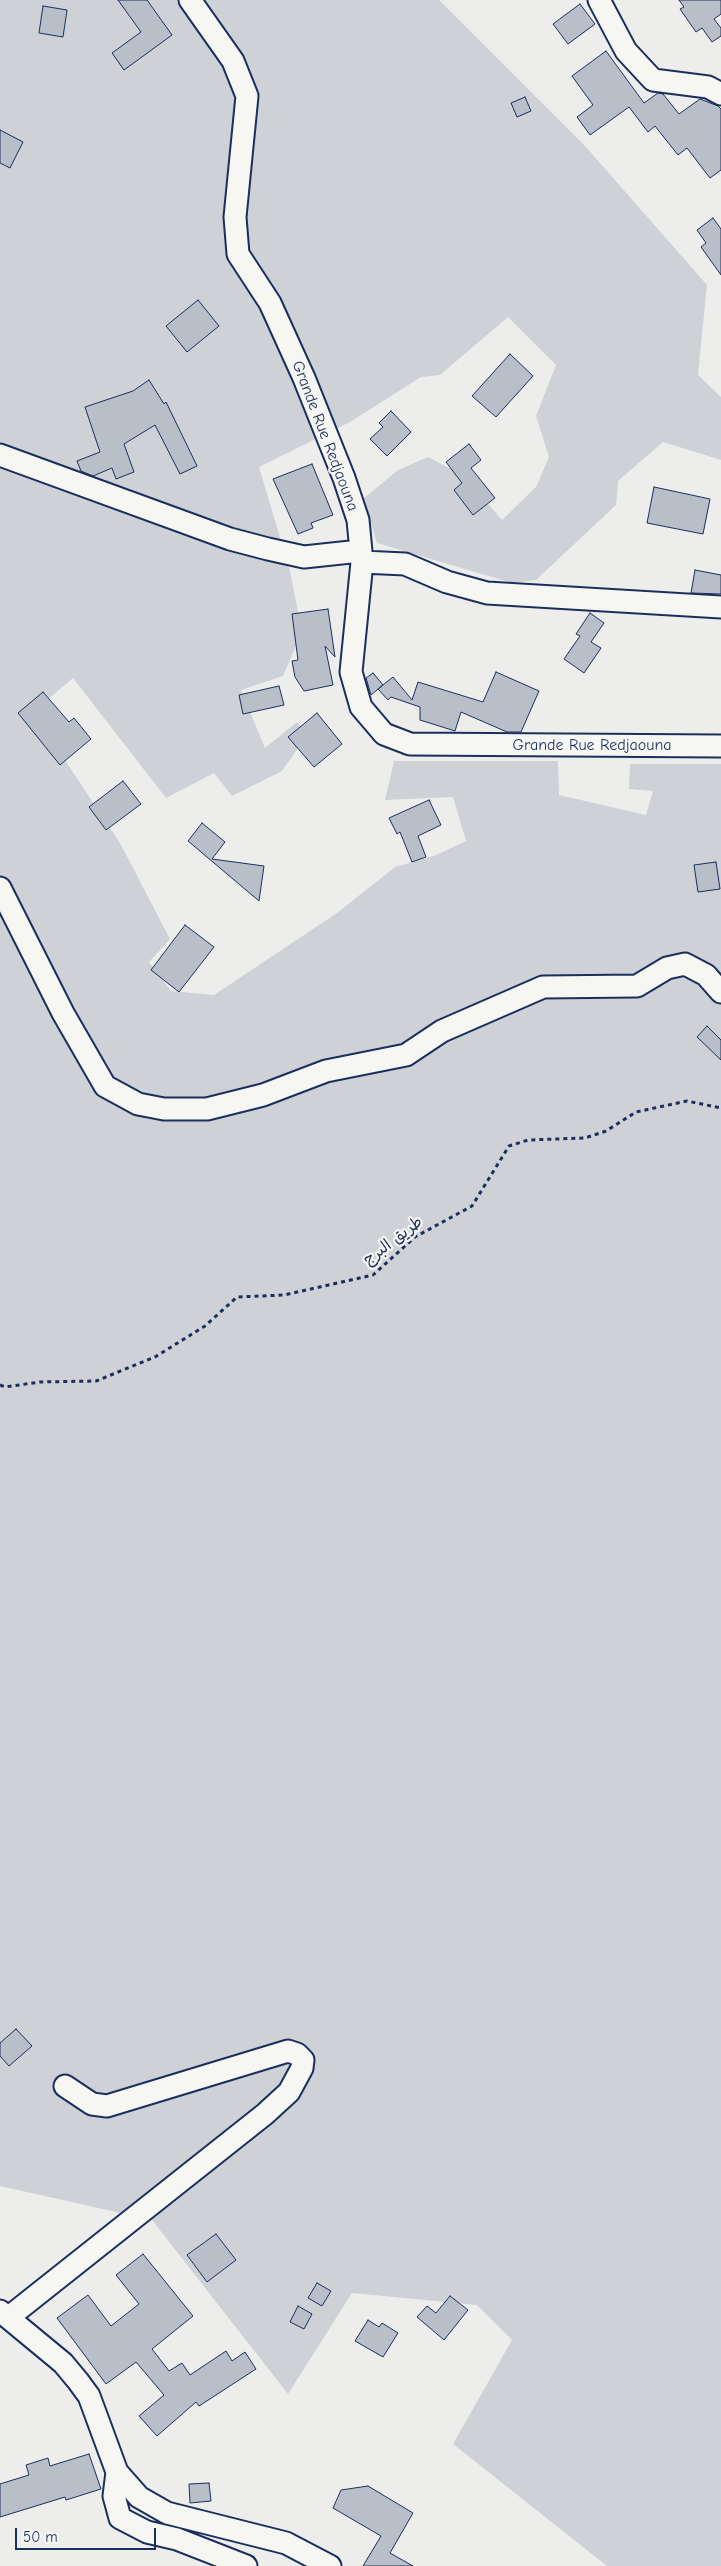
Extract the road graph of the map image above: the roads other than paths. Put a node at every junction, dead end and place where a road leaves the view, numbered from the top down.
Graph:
1 (190, 0) edge
2 (599, 0) edge
3 (721, 94) edge
4 (0, 455) edge
5 (361, 556) junction
6 (721, 607) edge
7 (721, 746) edge
8 (0, 888) edge
9 (721, 992) edge
10 (66, 2086) dead end
11 (4, 2314) edge
12 (117, 2472) junction
13 (246, 2566) edge
14 (330, 2566) edge

1 - 5 street, Grande Rue Redjaouna
2 - 3 street
4 - 5 street
5 - 6 street
5 - 7 street, Grande Rue Redjaouna
8 - 9 street
10 - 11 street
11 - 12 street
12 - 13 street
12 - 14 street

